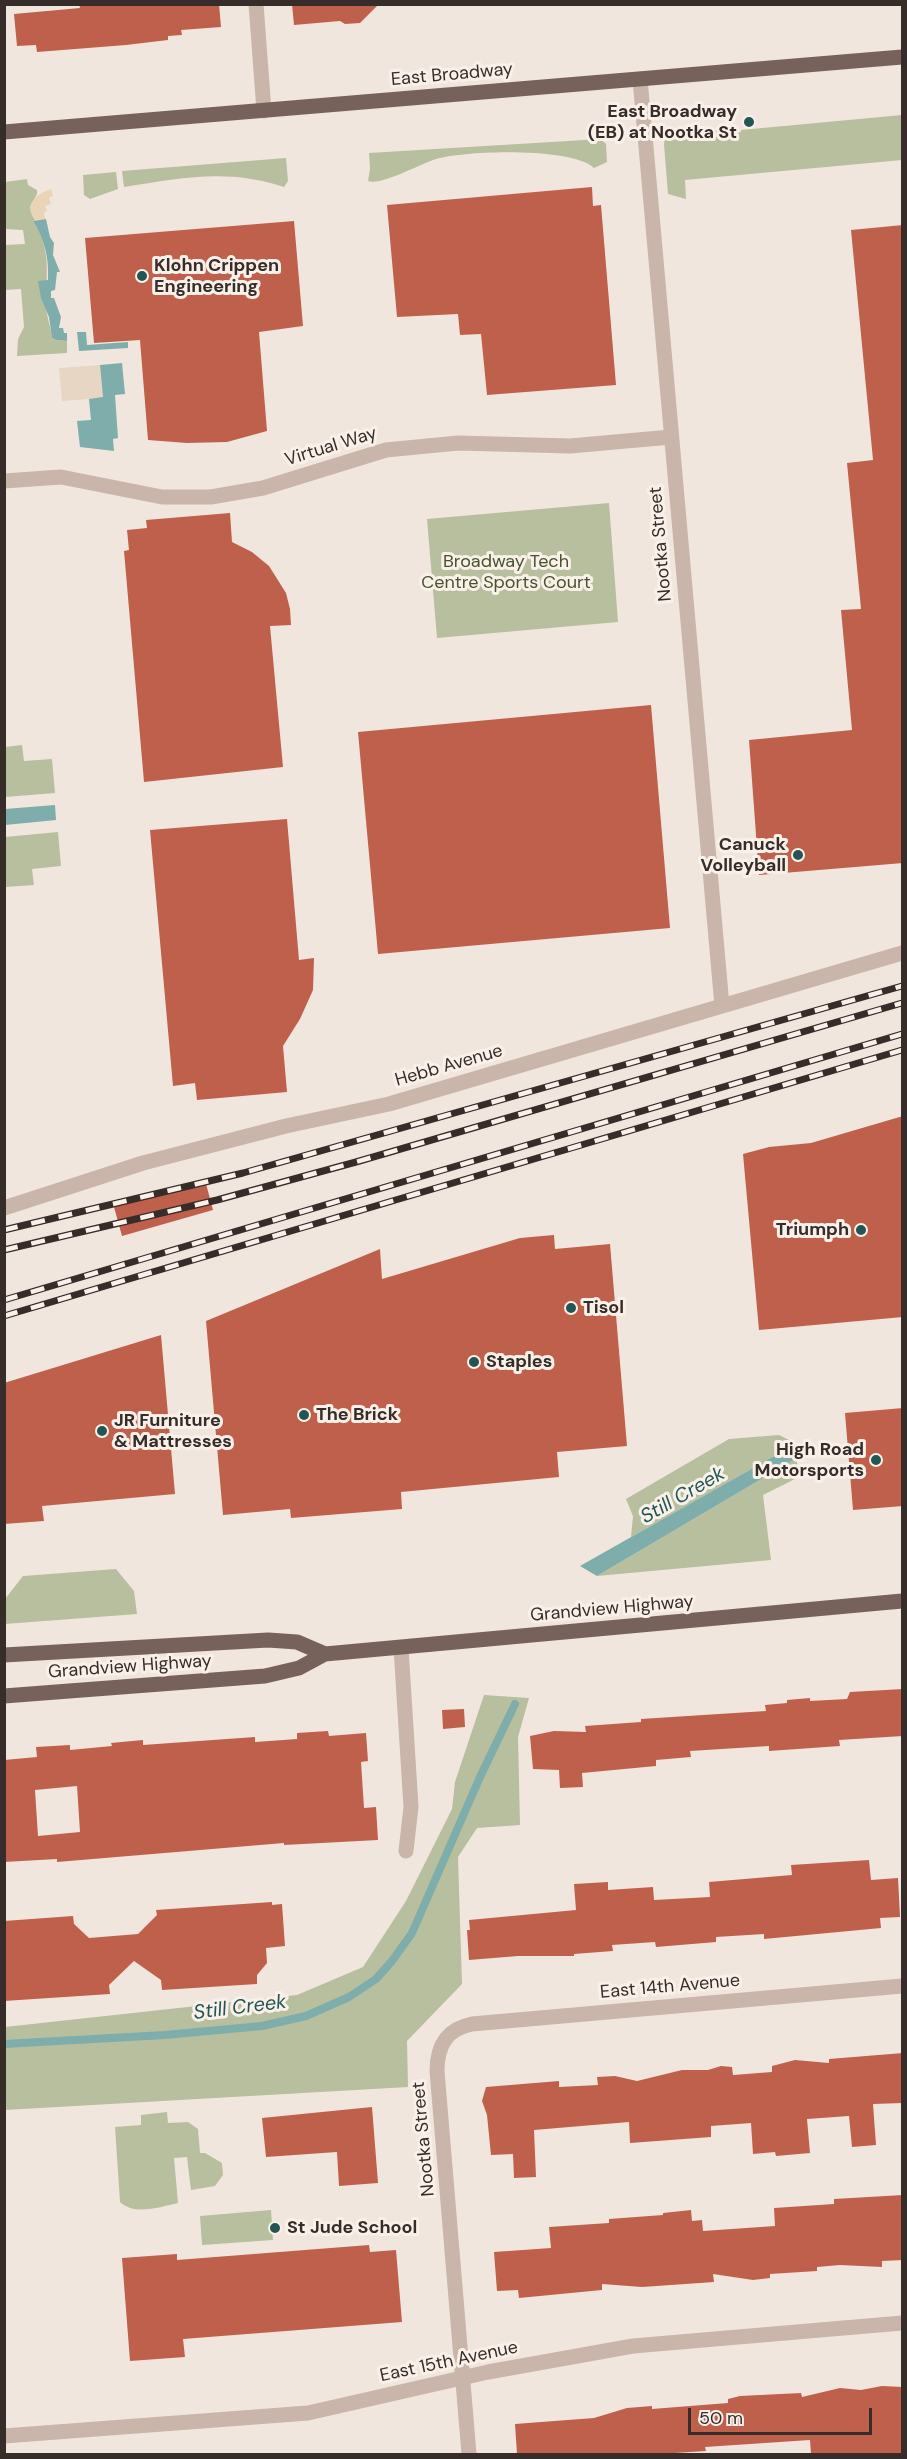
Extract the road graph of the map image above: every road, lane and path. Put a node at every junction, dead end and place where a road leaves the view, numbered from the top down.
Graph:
1 (256, 4) edge
2 (903, 57) edge
3 (640, 79) junction
4 (264, 111) junction
5 (4, 132) edge
6 (671, 437) junction
7 (4, 481) edge
8 (903, 953) edge
9 (722, 1006) junction
10 (4, 1208) edge
11 (903, 1601) edge
12 (401, 1648) junction
13 (325, 1654) junction
14 (4, 1655) edge
15 (4, 1696) edge
16 (406, 1851) dead end
17 (903, 1986) edge
18 (445, 2037) joint
19 (903, 2323) edge
20 (463, 2378) junction
21 (4, 2436) edge
22 (469, 2454) edge

1 - 4 street
2 - 3 main road, East Broadway
3 - 4 main road, East Broadway
3 - 6 street, Nootka Street
4 - 5 main road, East Broadway
6 - 7 street, Virtual Way
6 - 9 street, Nootka Street
8 - 9 street, Hebb Avenue
9 - 10 street, Hebb Avenue
11 - 12 main road, Grandview Highway
12 - 13 main road, Grandview Highway
12 - 16 street
13 - 14 main road, Grandview Highway
13 - 15 main road, Grandview Highway
17 - 18 street, East 14th Avenue
18 - 20 street, Nootka Street
19 - 20 street, East 15th Avenue
20 - 21 street, East 15th Avenue
20 - 22 street, Nootka Street

